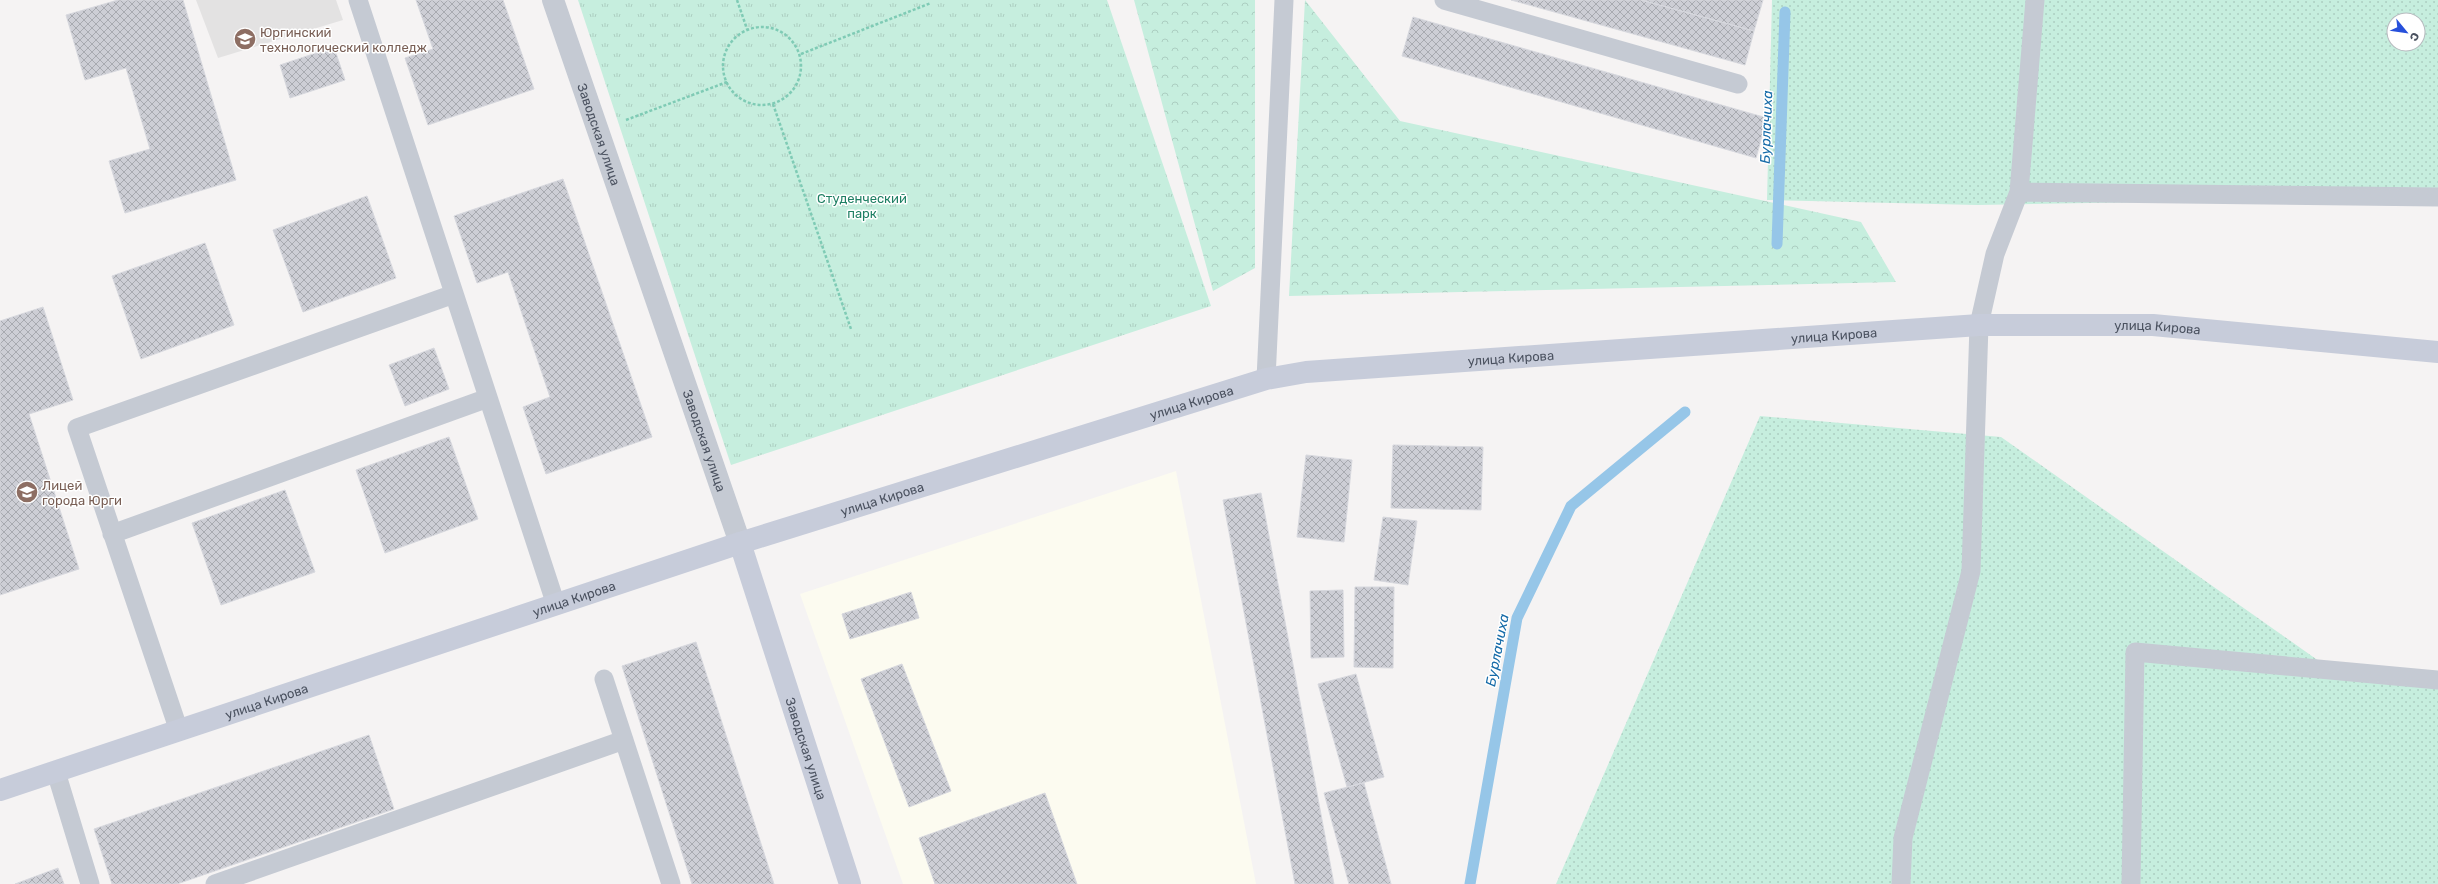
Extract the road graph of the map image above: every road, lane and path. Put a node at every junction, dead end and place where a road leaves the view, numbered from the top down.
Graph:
1 (358, 0) edge
2 (553, 0) edge
3 (737, 0) edge
4 (1284, 0) edge
5 (1444, 0) edge
6 (2035, 0) edge
7 (931, 3) dead end
8 (747, 29) junction
9 (801, 54) junction
10 (727, 82) junction
11 (1738, 84) dead end
12 (773, 104) junction
13 (598, 131) junction
14 (2019, 192) junction
15 (2438, 197) edge
16 (454, 294) junction
17 (1979, 325) junction
18 (851, 329) dead end
19 (2438, 352) edge
20 (1266, 379) junction
21 (488, 398) junction
22 (112, 534) junction
23 (740, 543) junction
24 (556, 605) junction
25 (604, 679) dead end
26 (2438, 680) edge
27 (179, 731) junction
28 (624, 740) junction
29 (56, 772) junction
30 (0, 790) edge
31 (90, 884) edge
32 (215, 884) edge
33 (671, 884) edge
34 (850, 884) edge
35 (1901, 884) edge
36 (2131, 884) edge

1 - 16 lane
2 - 13 street, Заводская улица
3 - 8 path
4 - 20 lane
5 - 11 lane
6 - 14 lane
7 - 9 path
8 - 9 path
8 - 10 path
9 - 12 path
10 - 12 path
10 - 13 path
12 - 18 path
13 - 23 street, Заводская улица
14 - 15 lane
14 - 17 lane
16 - 21 lane
16 - 22 lane
17 - 19 street, улица Кирова
17 - 20 street, улица Кирова
17 - 35 lane
20 - 23 street, улица Кирова
21 - 22 lane
21 - 24 lane
22 - 27 lane
23 - 24 street, улица Кирова
23 - 34 street, Заводская улица
24 - 27 street, улица Кирова
25 - 28 lane
26 - 36 lane
27 - 29 street, улица Кирова
28 - 32 lane
28 - 33 lane
29 - 30 street, улица Кирова
29 - 31 lane

